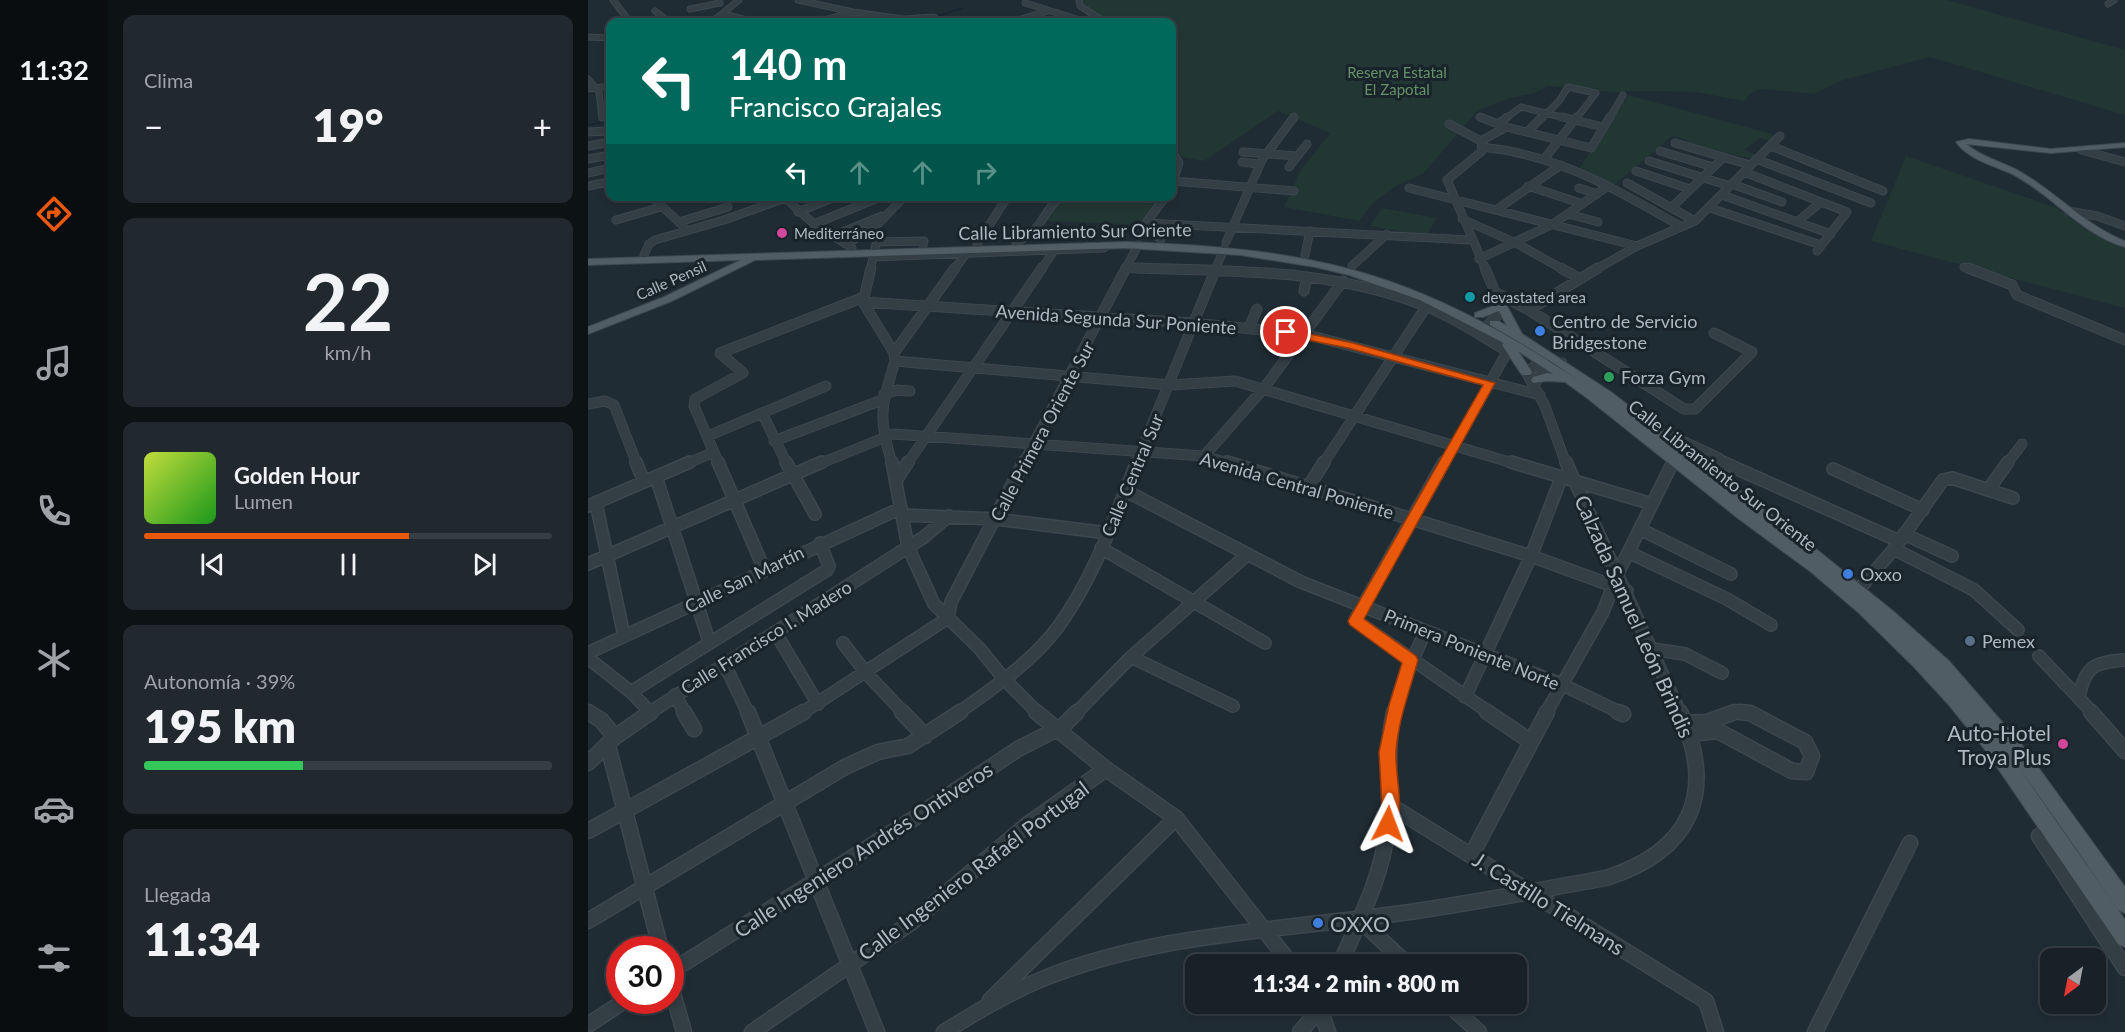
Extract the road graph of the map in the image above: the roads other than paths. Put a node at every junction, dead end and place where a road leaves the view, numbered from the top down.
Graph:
1 (613, 0) edge
2 (713, 0) edge
3 (798, 0) edge
4 (813, 0) edge
5 (1079, 0) edge
6 (720, 3) junction
7 (733, 3) edge
8 (806, 3) junction
9 (1025, 3) dead end
10 (690, 9) dead end
11 (655, 11) dead end
12 (1047, 11) junction
13 (853, 12) junction
14 (1088, 12) junction
15 (700, 13) dead end
16 (724, 14) junction
17 (627, 18) edge
18 (664, 18) edge
19 (718, 18) edge
20 (739, 18) edge
21 (831, 18) edge
22 (900, 18) edge
23 (1025, 18) edge
24 (1069, 18) edge
25 (1081, 18) edge
26 (1098, 18) edge
27 (588, 37) edge
28 (601, 37) junction
29 (606, 38) edge
30 (606, 41) edge
31 (588, 79) edge
32 (606, 86) edge
33 (597, 87) junction
34 (588, 89) edge
35 (1623, 95) dead end
36 (1545, 113) junction
37 (1293, 117) dead end
38 (1480, 117) dead end
39 (602, 118) dead end
40 (1575, 120) junction
41 (1449, 124) dead end
42 (1502, 125) junction
43 (1603, 127) junction
44 (606, 131) edge
45 (588, 132) edge
46 (1527, 132) junction
47 (1780, 136) dead end
48 (1558, 141) junction
49 (606, 143) edge
50 (1675, 143) dead end
51 (1307, 144) dead end
52 (1481, 144) junction
53 (2125, 145) edge
54 (588, 146) edge
55 (1771, 146) junction
56 (2081, 150) junction
57 (1660, 151) dead end
58 (1242, 152) dead end
59 (1264, 154) junction
60 (606, 155) edge
61 (1297, 156) junction
62 (1792, 156) junction
63 (1176, 157) edge
64 (1724, 157) junction
65 (1545, 158) junction
66 (588, 159) edge
67 (1649, 161) dead end
68 (1242, 162) dead end
69 (1753, 162) junction
70 (2125, 162) edge
71 (1258, 164) junction
72 (1561, 165) junction
73 (606, 166) edge
74 (1289, 167) dead end
75 (1713, 167) junction
76 (1779, 168) junction
77 (1636, 171) dead end
78 (588, 172) edge
79 (1176, 172) edge
80 (1744, 172) junction
81 (1702, 177) junction
82 (1176, 183) edge
83 (1626, 183) dead end
84 (1731, 185) junction
85 (588, 186) edge
86 (606, 186) edge
87 (1528, 186) junction
88 (1608, 186) junction
89 (1654, 187) junction
90 (1247, 188) junction
91 (1409, 188) dead end
92 (1580, 188) dead end
93 (1690, 189) junction
94 (1294, 191) dead end
95 (1793, 191) junction
96 (1883, 191) dead end
97 (1597, 194) junction
98 (1722, 195) junction
99 (1455, 199) junction
100 (656, 201) edge
101 (774, 201) edge
102 (789, 201) edge
103 (825, 201) edge
104 (872, 201) joint
105 (901, 201) edge
106 (1005, 201) edge
107 (1056, 201) edge
108 (1162, 201) edge
109 (1782, 202) junction
110 (1821, 202) junction
111 (1870, 203) dead end
112 (1583, 204) junction
113 (661, 207) junction
114 (728, 207) dead end
115 (1672, 207) junction
116 (1710, 208) junction
117 (1496, 210) junction
118 (2068, 211) junction
119 (798, 212) junction
120 (891, 212) junction
121 (1770, 213) junction
122 (1568, 214) junction
123 (1462, 219) junction
124 (616, 220) dead end
125 (1695, 221) junction
126 (679, 222) junction
127 (1598, 222) dead end
128 (1797, 222) junction
129 (1146, 223) junction
130 (814, 224) junction
131 (1553, 224) junction
132 (1680, 226) junction
133 (2125, 226) edge
134 (1232, 227) junction
135 (687, 231) junction
136 (1310, 231) junction
137 (1387, 234) junction
138 (1831, 234) junction
139 (832, 236) junction
140 (1161, 239) junction
141 (1470, 240) junction
142 (1016, 242) junction
143 (1516, 243) junction
144 (977, 244) junction
145 (2125, 244) edge
146 (1132, 245) junction
147 (849, 246) junction
148 (1225, 246) junction
149 (1637, 246) junction
150 (1053, 252) junction
151 (874, 253) junction
152 (754, 254) junction
153 (644, 255) junction
154 (965, 255) junction
155 (1305, 255) junction
156 (588, 257) edge
157 (1479, 259) junction
158 (588, 262) edge
159 (1352, 266) junction
160 (1964, 267) dead end
161 (1126, 268) junction
162 (1213, 271) junction
163 (1307, 277) junction
164 (1580, 279) junction
165 (1343, 281) junction
166 (1304, 291) dead end
167 (1495, 293) junction
168 (863, 300) junction
169 (929, 306) junction
170 (1426, 306) junction
171 (1497, 308) junction
172 (1257, 309) dead end
173 (1529, 310) junction
174 (1014, 313) junction
175 (1479, 315) junction
176 (1101, 318) junction
177 (1192, 323) junction
178 (588, 325) edge
179 (1249, 328) junction
180 (1491, 328) junction
181 (588, 331) edge
182 (1714, 333) dead end
183 (1304, 334) junction
184 (1516, 335) junction
185 (2125, 340) edge
186 (1509, 349) junction
187 (1393, 356) junction
188 (895, 357) junction
189 (1557, 366) junction
190 (976, 367) junction
191 (1526, 372) junction
192 (1071, 376) junction
193 (1490, 383) junction
194 (1578, 385) junction
195 (826, 386) dead end
196 (1170, 386) junction
197 (1537, 387) junction
198 (1264, 388) junction
199 (910, 392) dead end
200 (883, 397) junction
201 (588, 404) edge
202 (762, 413) junction
203 (1355, 418) junction
204 (1654, 432) junction
205 (708, 436) junction
206 (884, 436) junction
207 (927, 436) junction
208 (774, 441) junction
209 (1034, 443) junction
210 (2022, 444) dead end
211 (1455, 446) junction
212 (1142, 450) junction
213 (714, 452) junction
214 (1204, 456) junction
215 (1675, 459) junction
216 (1720, 462) junction
217 (1833, 469) dead end
218 (1711, 475) junction
219 (793, 476) junction
220 (656, 477) junction
221 (1568, 478) junction
222 (897, 479) junction
223 (644, 482) junction
224 (1310, 486) junction
225 (1988, 490) junction
226 (1126, 492) junction
227 (2013, 498) dead end
228 (737, 500) junction
229 (592, 504) edge
230 (1652, 504) junction
231 (1923, 510) junction
232 (901, 511) junction
233 (815, 514) dead end
234 (949, 516) junction
235 (996, 519) junction
236 (1413, 519) junction
237 (672, 526) junction
238 (1640, 529) junction
239 (1108, 533) junction
240 (1899, 541) junction
241 (820, 543) junction
242 (908, 547) junction
243 (1101, 548) junction
244 (1628, 552) junction
245 (1248, 554) junction
246 (606, 556) junction
247 (1531, 556) junction
248 (1952, 556) dead end
249 (588, 564) edge
250 (764, 569) junction
251 (1731, 574) dead end
252 (1619, 583) junction
253 (1859, 589) junction
254 (697, 602) junction
255 (1193, 602) junction
256 (1364, 606) junction
257 (948, 618) junction
258 (1772, 625) dead end
259 (2018, 630) dead end
260 (775, 632) junction
261 (1425, 632) junction
262 (624, 636) junction
263 (708, 641) junction
264 (843, 643) dead end
265 (1265, 643) dead end
266 (1652, 649) junction
267 (1485, 655) junction
268 (588, 656) edge
269 (2039, 656) dead end
270 (1131, 657) junction
271 (1411, 660) junction
272 (2125, 660) edge
273 (724, 663) junction
274 (1722, 673) dead end
275 (867, 674) junction
276 (1005, 680) junction
277 (1561, 684) junction
278 (631, 692) junction
279 (675, 695) junction
280 (1465, 697) junction
281 (2079, 697) junction
282 (818, 704) junction
283 (1233, 706) dead end
284 (588, 712) edge
285 (650, 712) junction
286 (1623, 714) dead end
287 (1056, 727) junction
288 (1687, 728) junction
289 (694, 729) dead end
290 (925, 736) junction
291 (760, 737) junction
292 (1530, 741) junction
293 (612, 742) junction
294 (2125, 751) edge
295 (588, 763) edge
296 (1106, 769) junction
297 (787, 803) junction
298 (1391, 806) junction
299 (628, 809) junction
300 (1176, 818) junction
301 (2050, 828) junction
302 (588, 831) edge
303 (1910, 843) dead end
304 (1472, 854) junction
305 (2074, 862) junction
306 (2058, 865) junction
307 (815, 881) junction
308 (644, 888) junction
309 (1530, 891) junction
310 (2125, 903) edge
311 (1359, 920) junction
312 (588, 921) edge
313 (1263, 929) junction
314 (657, 936) edge
315 (2125, 937) edge
316 (1283, 954) edge
317 (1345, 954) edge
318 (1396, 954) edge
319 (684, 963) edge
320 (849, 965) junction
321 (2125, 968) edge
322 (986, 1004) junction
323 (606, 1013) edge
324 (679, 1014) edge
325 (1315, 1014) edge
326 (1323, 1014) edge
327 (1459, 1014) edge
328 (588, 1025) edge
329 (684, 1032) edge
330 (752, 1032) edge
331 (877, 1032) edge
332 (944, 1032) edge
333 (1300, 1032) edge
334 (1328, 1032) edge
335 (1479, 1032) edge
336 (1716, 1032) edge
337 (1815, 1032) edge

1 - 17 street
2 - 6 street
3 - 8 street
4 - 8 street
5 - 14 street
6 - 7 street
6 - 10 street
7 - 15 street
7 - 16 street
8 - 13 street
9 - 12 street
11 - 18 street
12 - 23 street
12 - 24 street
13 - 21 street
13 - 22 street
14 - 25 street
14 - 26 street
16 - 19 street
16 - 20 street
27 - 28 street
28 - 29 street
28 - 30 street
31 - 33 street
32 - 33 street
33 - 34 street
33 - 39 street
35 - 43 street
36 - 40 street
36 - 40 street
36 - 42 street
36 - 46 street
37 - 59 street, Calle Central Sur
38 - 42 street
40 - 43 street
40 - 48 street
41 - 52 street
42 - 46 street
42 - 52 street
43 - 48 street
44 - 45 street
46 - 48 street
47 - 55 street
48 - 65 street
49 - 54 street
50 - 64 street
51 - 61 street
52 - 65 street
52 - 99 street
53 - 56 main road
55 - 62 street
55 - 69 street
56 - 70 street
56 - 118 main road
57 - 75 street
58 - 59 street
59 - 61 street
59 - 71 street, Calle Central Sur
60 - 66 street
61 - 74 street
62 - 76 street
62 - 96 street
63 - 79 street
64 - 69 street
64 - 75 street
65 - 72 street
67 - 81 street
68 - 71 street
69 - 76 street
69 - 80 street
71 - 90 street, Calle Central Sur
72 - 87 street
72 - 88 street
73 - 78 street
75 - 81 street
76 - 111 street
77 - 89 street
80 - 84 street
80 - 95 street
81 - 84 street
81 - 93 street
82 - 90 street
83 - 89 street
84 - 98 street
84 - 109 street
85 - 86 street
87 - 112 street
87 - 117 street
88 - 97 street
88 - 132 street
89 - 93 street
89 - 115 street
90 - 94 street
90 - 134 street, Calle Central Sur
91 - 99 street
92 - 97 street
93 - 115 street
95 - 109 street
95 - 110 street
97 - 112 street
98 - 116 street
98 - 121 street
99 - 117 street
99 - 123 street
100 - 113 street
101 - 135 street
102 - 119 street
103 - 119 street
104 - 120 street
104 - 130 street
105 - 120 street
106 - 144 street
107 - 142 street
108 - 129 street
109 - 121 street
110 - 128 street
110 - 138 street
112 - 122 street
113 - 124 street
113 - 126 street
114 - 126 street
115 - 125 street
116 - 125 street
116 - 138 street
117 - 131 street
118 - 133 street
118 - 145 main road
119 - 130 street
120 - 139 street
120 - 147 street
121 - 128 street
122 - 127 street
122 - 131 street
123 - 141 street
123 - 143 street
125 - 132 street
126 - 135 street
128 - 138 street
129 - 134 street
129 - 140 street
130 - 139 street
131 - 143 street
131 - 149 street
132 - 149 street
134 - 136 street
134 - 148 street, Calle Central Sur
135 - 153 street
136 - 137 street
136 - 155 street
137 - 141 street
137 - 159 street
139 - 147 street
140 - 142 main road, Calle Libramiento Sur Oriente
140 - 148 main road, Calle Libramiento Sur Oriente
141 - 157 street
142 - 144 main road, Calle Libramiento Sur Oriente
143 - 157 street
143 - 164 street
144 - 151 main road, Calle Libramiento Sur Oriente
146 - 148 main road, Calle Libramiento Sur Oriente
146 - 150 street
146 - 151 main road, Calle Libramiento Sur Oriente
146 - 161 street, Calle Primera Oriente Sur
147 - 151 main road, Calle Libramiento Sur Oriente
147 - 152 main road, Calle Libramiento Sur Oriente
148 - 155 main road, Calle Libramiento Sur Oriente
148 - 162 street, Calle Central Sur
148 - 180 main road, Calle Libramiento Sur Oriente
149 - 164 street
150 - 154 street
150 - 174 street
151 - 152 main road, Calle Libramiento Sur Oriente
151 - 154 street
151 - 168 street
152 - 153 main road, Calle Libramiento Sur Oriente
152 - 158 main road, Calle Libramiento Sur Oriente
152 - 178 main road, Calle Pensil
152 - 181 main road, Calle Pensil
153 - 156 main road, Calle Libramiento Sur Oriente
154 - 169 street
155 - 159 main road, Calle Libramiento Sur Oriente
157 - 167 street
159 - 175 main road, Calle Libramiento Sur Oriente
160 - 185 street
161 - 162 street
161 - 176 street, Calle Primera Oriente Sur
162 - 163 street
162 - 177 street, Calle Central Sur
163 - 165 street
163 - 166 street
164 - 173 street
165 - 170 street
165 - 183 street
167 - 171 street
167 - 173 street
167 - 184 main road
168 - 169 street, Avenida Segunda Sur Poniente
168 - 188 street
168 - 205 street
169 - 174 street, Avenida Segunda Sur Poniente
169 - 188 street
170 - 186 street
170 - 187 street
171 - 175 main road
171 - 180 street
172 - 179 street
173 - 182 street
174 - 176 street, Avenida Segunda Sur Poniente
174 - 190 street
175 - 180 main road, Calle Libramiento Sur Oriente
176 - 177 street, Avenida Segunda Sur Poniente
176 - 192 street, Calle Primera Oriente Sur
177 - 179 street, Avenida Segunda Sur Poniente
177 - 196 street, Calle Central Sur
179 - 183 street, Avenida Segunda Sur Poniente
180 - 184 main road, Calle Libramiento Sur Oriente
180 - 186 main road
180 - 189 main road, Calle Libramiento Sur Oriente
183 - 187 street, Avenida Segunda Sur Poniente
183 - 198 street
184 - 189 main road, Calle Libramiento Sur Oriente
186 - 191 main road
186 - 193 street
187 - 193 street, Avenida Segunda Sur Poniente
187 - 203 street
188 - 190 street
188 - 200 street
189 - 191 street
189 - 194 main road, Calle Libramiento Sur Oriente
189 - 197 street
189 - 204 main road, Calle Libramiento Sur Oriente
190 - 192 street
190 - 207 street
191 - 197 street, Calzada Samuel León Brindis
192 - 196 street
192 - 209 street, Calle Primera Oriente Sur
193 - 197 street, Avenida Segunda Sur Poniente
193 - 211 street
194 - 197 main road
194 - 215 main road, Calle Libramiento Sur Oriente
195 - 202 street
196 - 198 street
196 - 212 street, Calle Central Sur
197 - 221 street, Calzada Samuel León Brindis
198 - 203 street
198 - 214 street
199 - 200 street
200 - 206 street
200 - 208 street
201 - 223 street
202 - 205 street
202 - 208 street
203 - 211 street
203 - 224 street
204 - 216 street
204 - 218 main road, Calle Libramiento Sur Oriente
205 - 213 street
206 - 207 street, Avenida Central Poniente
206 - 219 street
206 - 222 street
207 - 209 street, Avenida Central Poniente
207 - 222 street
208 - 219 street
209 - 212 street, Avenida Central Poniente
209 - 235 street, Calle Primera Oriente Sur
210 - 225 street
211 - 221 street
211 - 236 street
212 - 214 street, Avenida Central Poniente
212 - 226 street, Calle Central Sur
213 - 220 street
213 - 228 street
214 - 224 street, Avenida Central Poniente
215 - 230 street
215 - 301 main road, Calle Libramiento Sur Oriente
216 - 218 street
216 - 240 street
217 - 231 street
218 - 253 main road, Calle Libramiento Sur Oriente
219 - 228 street
219 - 233 street
220 - 223 street
220 - 237 street
221 - 230 street
221 - 247 street
221 - 252 street, Calzada Samuel León Brindis
222 - 232 street
223 - 229 street
224 - 236 street, Avenida Central Poniente
225 - 227 street
225 - 231 street
226 - 239 street, Calle Central Sur
226 - 245 street, Primera Poniente Norte
228 - 237 street
228 - 250 street
229 - 246 street
230 - 238 street
231 - 240 street
232 - 234 street
232 - 241 street, Calle San Martín
232 - 242 street
234 - 235 street
234 - 242 street, Calle Francisco I. Madero
235 - 239 street
235 - 257 street, Calle Primera Oriente Sur
236 - 247 street, Avenida Central Poniente
236 - 256 street
237 - 246 street
237 - 254 street
238 - 244 street
238 - 251 street
239 - 243 street, Calle Central Sur
240 - 248 street
240 - 253 street
240 - 259 street
241 - 250 street, Calle San Martín
241 - 263 street
242 - 257 street
242 - 260 street, Calle Francisco I. Madero
243 - 255 street
243 - 276 street, Calle Central Sur
244 - 252 street
244 - 258 street
245 - 255 street, Calle Ingeniero Andrés Ontiveros
245 - 256 street, Primera Poniente Norte
246 - 249 street
246 - 262 street
247 - 252 street, Avenida Central Poniente
247 - 267 street
250 - 254 street, Calle San Martín
252 - 266 street, Calzada Samuel León Brindis
252 - 277 street
253 - 310 main road, Calle Libramiento Sur Oriente
254 - 262 street, Calle San Martín
254 - 263 street
255 - 265 street
255 - 270 street, Calle Ingeniero Andrés Ontiveros
256 - 261 street, Primera Poniente Norte
256 - 271 street
257 - 275 street
257 - 276 street
260 - 273 street, Calle Francisco I. Madero
260 - 282 street
261 - 267 street, Primera Poniente Norte
261 - 271 street
262 - 268 street, Calle San Martín
263 - 278 street
264 - 275 street
266 - 274 street
266 - 288 street, Calzada Samuel León Brindis
267 - 277 street, Primera Poniente Norte
267 - 280 street
268 - 278 street
269 - 281 street
270 - 283 street
270 - 287 street, Calle Ingeniero Andrés Ontiveros
271 - 280 street
271 - 298 street
272 - 281 street
273 - 279 street, Calle Francisco I. Madero
273 - 291 street
275 - 282 street
275 - 290 street
276 - 287 street
276 - 290 street, Calle Central Sur
277 - 286 street, Primera Poniente Norte
277 - 292 street
278 - 285 street
279 - 285 street, Calle Francisco I. Madero
279 - 289 street
280 - 292 street
281 - 294 street
282 - 291 street
284 - 293 street
285 - 293 street, Calle Francisco I. Madero
287 - 296 street
287 - 307 street, Calle Ingeniero Andrés Ontiveros
288 - 288 street
288 - 309 street, Calzada Samuel León Brindis
290 - 297 street, Calle Central Sur
291 - 297 street
291 - 299 street
292 - 304 street
293 - 295 street, Calle Francisco I. Madero
293 - 299 street
296 - 300 street
296 - 320 street, Calle Ingeniero Rafaél Portugal
297 - 307 street
297 - 308 street, Calle Central Sur
298 - 304 street, J. Castillo Tielmans
298 - 311 street
299 - 302 street
299 - 308 street
300 - 313 street
300 - 322 street
301 - 305 main road, Calle Libramiento Sur Oriente
301 - 306 street
303 - 337 street
304 - 309 street, J. Castillo Tielmans
305 - 306 street
305 - 315 main road, Calle Libramiento Sur Oriente
306 - 321 street
307 - 319 street, Calle Ingeniero Andrés Ontiveros
307 - 320 street
308 - 312 street, Calle Central Sur
308 - 314 street
309 - 311 street, Calzada Samuel León Brindis
309 - 336 street, J. Castillo Tielmans
311 - 313 street, Calzada Samuel León Brindis
311 - 317 street
311 - 318 street
313 - 316 street
313 - 322 street, Calzada Samuel León Brindis
320 - 330 street, Calle Ingeniero Rafaél Portugal
320 - 331 street
322 - 332 street, Calzada Samuel León Brindis
323 - 328 street
324 - 329 street
325 - 333 street
326 - 334 street
327 - 335 street

